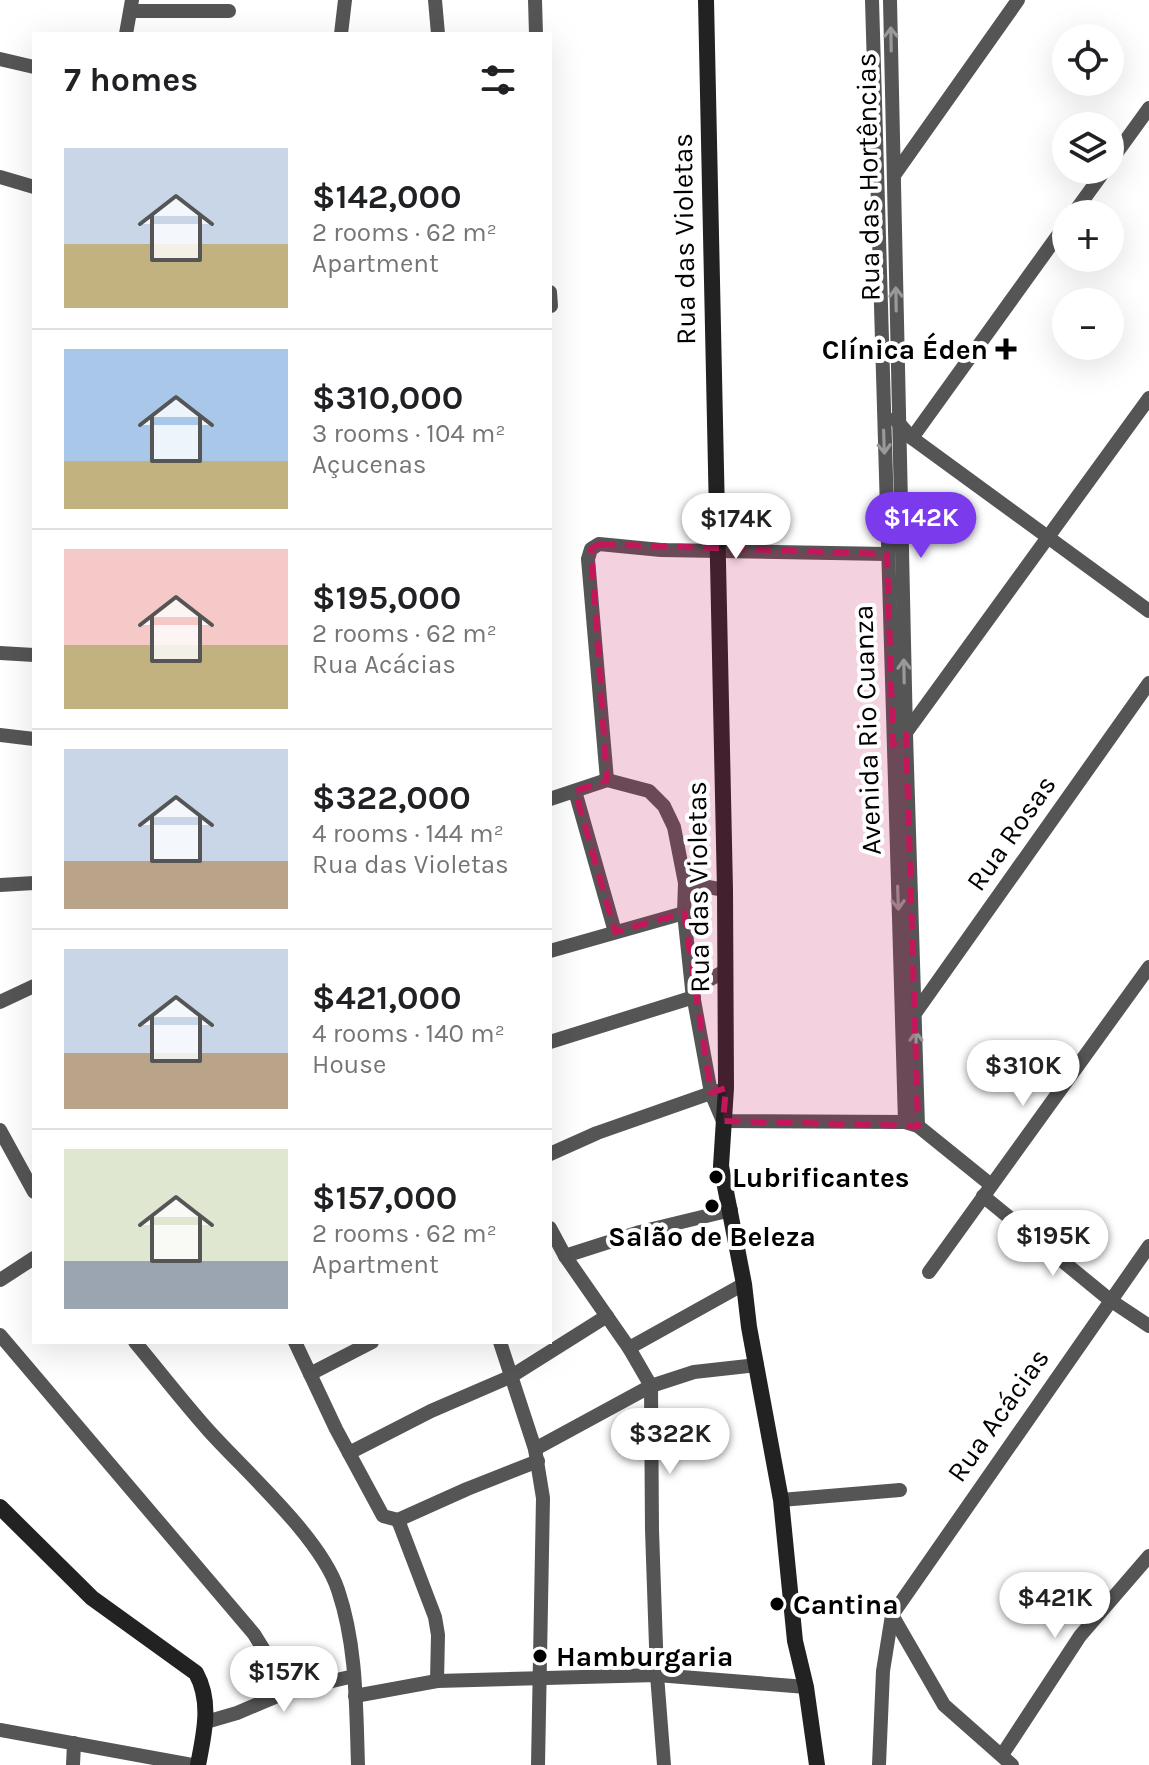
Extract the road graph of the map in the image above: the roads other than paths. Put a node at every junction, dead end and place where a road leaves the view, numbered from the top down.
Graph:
1 (345, 0) edge
2 (435, 0) edge
3 (535, 0) edge
4 (706, 0) edge
5 (872, 0) edge
6 (890, 0) edge
7 (1018, 0) edge
8 (132, 6) edge
9 (229, 11) dead end
10 (126, 32) edge
11 (341, 32) edge
12 (438, 32) edge
13 (536, 32) edge
14 (0, 59) edge
15 (32, 67) edge
16 (1149, 108) edge
17 (1124, 143) edge
18 (894, 174) junction
19 (0, 177) edge
20 (32, 186) edge
21 (1052, 243) edge
22 (1149, 398) edge
23 (883, 407) junction
24 (898, 423) junction
25 (912, 438) junction
26 (1049, 539) junction
27 (716, 551) junction
28 (887, 554) junction
29 (1149, 611) edge
30 (0, 653) edge
31 (32, 655) edge
32 (1149, 683) edge
33 (906, 734) junction
34 (0, 735) edge
35 (32, 739) edge
36 (893, 745) junction
37 (607, 780) junction
38 (575, 791) junction
39 (552, 798) edge
40 (32, 883) edge
41 (685, 883) junction
42 (0, 885) edge
43 (725, 890) junction
44 (684, 913) junction
45 (615, 932) junction
46 (552, 950) edge
47 (1149, 967) edge
48 (725, 971) junction
49 (32, 987) edge
50 (693, 993) junction
51 (0, 1002) edge
52 (916, 1013) junction
53 (552, 1041) edge
54 (719, 1090) junction
55 (723, 1121) junction
56 (914, 1123) junction
57 (0, 1130) edge
58 (552, 1153) edge
59 (32, 1188) edge
60 (987, 1191) junction
61 (731, 1210) junction
62 (552, 1232) edge
63 (1149, 1246) edge
64 (565, 1256) junction
65 (32, 1259) edge
66 (929, 1272) dead end
67 (0, 1280) edge
68 (744, 1284) junction
69 (1110, 1300) junction
70 (607, 1316) junction
71 (1149, 1326) edge
72 (0, 1335) edge
73 (137, 1344) edge
74 (296, 1344) edge
75 (368, 1344) edge
76 (501, 1344) edge
77 (629, 1348) junction
78 (757, 1365) junction
79 (310, 1374) junction
80 (510, 1377) junction
81 (651, 1386) junction
82 (349, 1453) junction
83 (536, 1455) junction
84 (900, 1490) dead end
85 (781, 1500) junction
86 (2, 1511) edge
87 (398, 1520) junction
88 (1149, 1556) edge
89 (892, 1615) junction
90 (657, 1675) junction
91 (354, 1676) junction
92 (539, 1679) junction
93 (437, 1681) junction
94 (806, 1687) junction
95 (289, 1691) junction
96 (355, 1696) junction
97 (206, 1722) junction
98 (0, 1730) edge
99 (74, 1743) junction
100 (1007, 1760) edge
101 (73, 1765) edge
102 (192, 1765) edge
103 (198, 1765) edge
104 (358, 1765) edge
105 (538, 1765) edge
106 (664, 1765) edge
107 (817, 1765) edge
108 (879, 1765) edge

1 - 11 street
2 - 12 street
3 - 13 street
4 - 27 street, Rua das Violetas
5 - 23 street, Avenida Rio Cuanza
18 -> 6 street, Rua das Hortências
7 - 18 street
8 - 9 street
8 - 10 street
14 - 15 street
16 - 17 street
24 -> 18 street, Rua das Hortências
19 - 20 street
21 - 25 street
22 - 26 street
23 - 24 street
23 -> 28 street, Avenida Rio Cuanza
24 - 25 street
33 -> 24 street, Rua das Hortências
25 - 26 street
26 - 29 street
26 - 33 street
27 - 28 street
27 - 37 street
27 - 43 street, Rua das Violetas
28 - 36 street, Avenida Rio Cuanza
30 - 31 street
32 - 52 street, Rua Rosas
33 - 36 street
33 - 52 street, Rua das Hortências
34 - 35 street
36 -> 56 street, Avenida Rio Cuanza
37 - 38 street
37 - 41 street
38 - 39 street
38 - 45 street
40 - 42 street
41 - 43 street
41 - 44 street
43 - 48 street, Rua das Violetas
44 - 45 street
44 - 50 street
45 - 46 street
47 - 60 street
48 - 50 street
48 - 54 street, Rua das Violetas
49 - 51 street
50 - 53 street
50 - 54 street
56 -> 52 street, Rua das Hortências
54 - 55 street, Rua das Violetas
54 - 58 street
55 - 56 street
55 - 61 street, Rua das Violetas
56 - 60 street
57 - 59 street
60 - 66 street
60 - 69 street
61 - 64 street
61 - 68 street, Rua das Violetas
62 - 64 street
63 - 69 street, Rua Acácias
64 - 70 street
65 - 67 street
68 - 77 street
68 - 78 street, Rua das Violetas
69 - 71 street
69 - 89 street, Rua Acácias
70 - 77 street
70 - 80 street
72 - 95 street
73 - 91 street
74 - 79 street
75 - 79 street
76 - 80 street
77 - 81 street
78 - 81 street
78 - 85 street, Rua das Violetas
79 - 82 street
80 - 82 street
80 - 83 street
81 - 83 street
81 - 90 street
82 - 87 street
83 - 87 street
83 - 92 street
84 - 85 street
85 - 94 street, Rua das Violetas
86 - 97 street
87 - 93 street
88 - 100 street
89 - 100 street
89 - 108 street
90 - 92 street
90 - 94 street
90 - 106 street
91 - 95 street
91 - 96 street
92 - 93 street
92 - 105 street
93 - 96 street
94 - 107 street, Rua das Violetas
95 - 97 street
96 - 104 street
97 - 103 street
98 - 99 street
99 - 101 street
99 - 102 street

